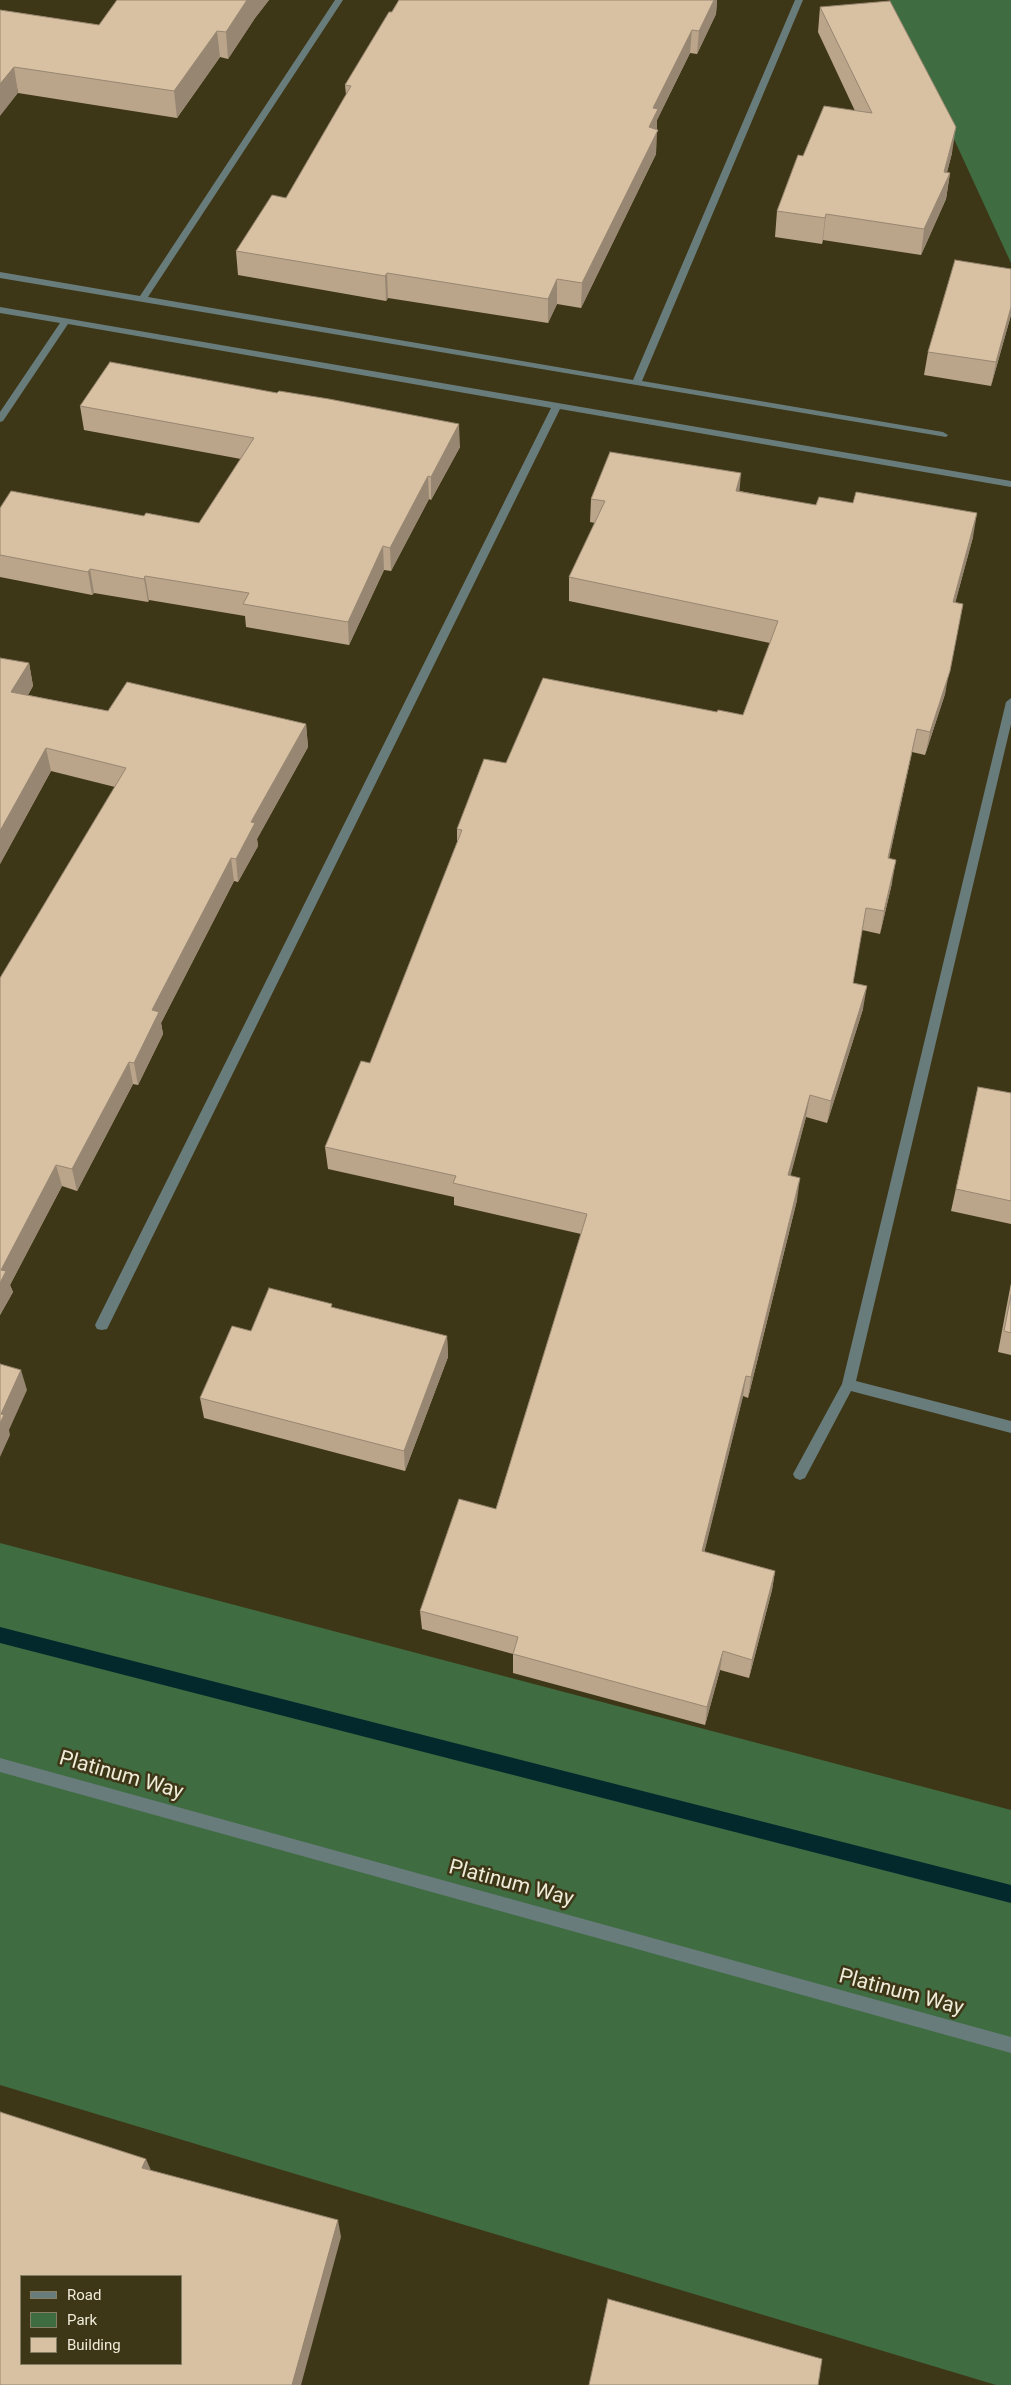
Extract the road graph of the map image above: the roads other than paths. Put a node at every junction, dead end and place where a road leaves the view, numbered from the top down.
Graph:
1 (339, 0) edge
2 (799, 0) edge
3 (0, 275) edge
4 (142, 299) junction
5 (0, 310) edge
6 (66, 321) junction
7 (636, 383) junction
8 (557, 405) junction
9 (0, 419) edge
10 (943, 435) dead end
11 (1011, 484) edge
12 (1011, 702) edge
13 (102, 1325) dead end
14 (848, 1385) junction
15 (1011, 1427) edge
16 (800, 1474) dead end
17 (0, 1765) edge
18 (1011, 2045) edge

1 - 4 street
2 - 7 street
3 - 4 street
4 - 7 street
5 - 6 street
6 - 8 street
6 - 9 street
7 - 10 street
8 - 11 street
8 - 13 street
12 - 14 street
14 - 15 street
14 - 16 street
17 - 18 street, Platinum Way

